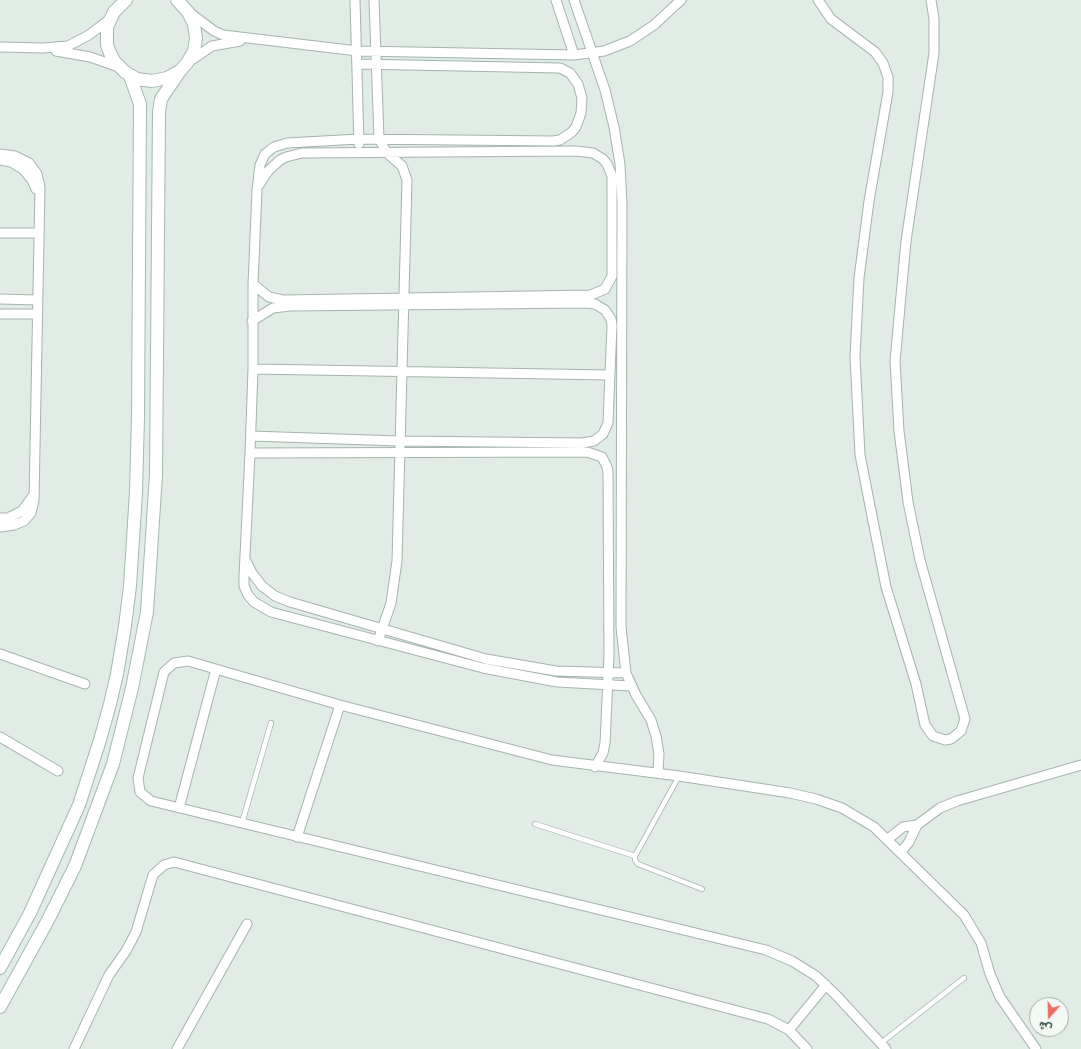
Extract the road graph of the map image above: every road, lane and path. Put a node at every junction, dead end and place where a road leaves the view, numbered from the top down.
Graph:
1 (125, 0) edge
2 (177, 0) edge
3 (355, 0) edge
4 (374, 0) edge
5 (556, 0) edge
6 (574, 0) edge
7 (681, 0) edge
8 (818, 0) edge
9 (932, 0) edge
10 (188, 12) junction
11 (110, 19) junction
12 (254, 40) junction
13 (0, 47) edge
14 (43, 48) junction
15 (358, 51) junction
16 (376, 51) junction
17 (593, 54) junction
18 (574, 55) junction
19 (358, 64) junction
20 (376, 65) junction
21 (184, 67) junction
22 (119, 68) junction
23 (130, 76) junction
24 (379, 138) junction
25 (359, 139) junction
26 (360, 152) junction
27 (386, 152) junction
28 (0, 154) edge
29 (0, 160) edge
30 (257, 190) junction
31 (38, 200) junction
32 (0, 233) edge
33 (38, 233) junction
34 (252, 284) junction
35 (0, 300) edge
36 (37, 300) junction
37 (404, 302) junction
38 (0, 314) edge
39 (37, 314) junction
40 (252, 321) junction
41 (253, 369) junction
42 (401, 372) junction
43 (610, 375) junction
44 (251, 436) junction
45 (399, 441) junction
46 (250, 453) junction
47 (398, 453) junction
48 (35, 491) junction
49 (0, 518) edge
50 (0, 527) edge
51 (245, 558) junction
52 (383, 629) junction
53 (378, 641) junction
54 (0, 654) edge
55 (216, 669) junction
56 (626, 673) junction
57 (608, 674) junction
58 (85, 684) dead end
59 (608, 685) junction
60 (631, 686) junction
61 (340, 705) junction
62 (271, 723) dead end
63 (0, 737) edge
64 (1081, 765) edge
65 (595, 767) junction
66 (58, 771) dead end
67 (658, 773) junction
68 (679, 776) junction
69 (179, 808) junction
70 (242, 823) junction
71 (535, 824) dead end
72 (917, 825) junction
73 (297, 837) junction
74 (888, 839) junction
75 (901, 852) junction
76 (635, 856) junction
77 (702, 889) dead end
78 (247, 924) dead end
79 (0, 968) edge
80 (964, 978) dead end
81 (826, 985) junction
82 (0, 1007) edge
83 (789, 1030) junction
84 (883, 1046) edge
85 (74, 1049) edge
86 (177, 1049) edge
87 (807, 1049) edge
88 (1036, 1049) edge

1 - 11 street
2 - 10 street
3 - 15 street
4 - 16 street
5 - 18 street
6 - 17 street
7 - 17 street
8 - 9 street
10 - 12 street
10 - 21 street
11 - 14 street
11 - 22 street
12 - 15 street
12 - 21 street
13 - 14 street
14 - 22 street
15 - 16 street
15 - 19 street
16 - 18 street
16 - 20 street
17 - 18 street
17 - 56 street
19 - 20 street
19 - 25 street
20 - 24 street
20 - 24 street
21 - 23 street
21 - 82 street
22 - 23 street
23 - 79 street
24 - 25 street
24 - 27 street
25 - 26 street
25 - 30 street
26 - 27 street
26 - 30 street
27 - 37 street
27 - 37 street
28 - 31 street
29 - 31 street
30 - 34 street
31 - 33 street
32 - 33 street
33 - 36 street
34 - 37 street
34 - 40 street
35 - 36 street
36 - 39 street
37 - 40 street
37 - 42 street
37 - 43 street
38 - 39 street
39 - 48 street
40 - 41 street
41 - 42 street
41 - 44 street
42 - 43 street
42 - 45 street
43 - 45 street
44 - 45 street
44 - 46 street
45 - 47 street
46 - 47 street
46 - 51 street
47 - 52 street
47 - 57 street
48 - 49 street
48 - 50 street
51 - 52 street
51 - 53 street
52 - 53 street
52 - 57 street
53 - 59 street
54 - 58 street
55 - 61 street
55 - 69 street
55 - 69 street
56 - 57 street
56 - 60 street
57 - 59 street
59 - 60 street
59 - 65 street
60 - 67 street
61 - 65 street
61 - 73 street
62 - 70 lane
63 - 66 street
64 - 72 street
65 - 67 street
67 - 68 street
68 - 74 street
68 - 76 lane
69 - 70 street
70 - 73 street
71 - 76 lane
72 - 74 street
72 - 75 street
73 - 81 street
74 - 75 street
75 - 88 street
76 - 77 lane
78 - 86 street
80 - 84 lane
81 - 83 street
81 - 84 street
83 - 85 street
83 - 87 street

